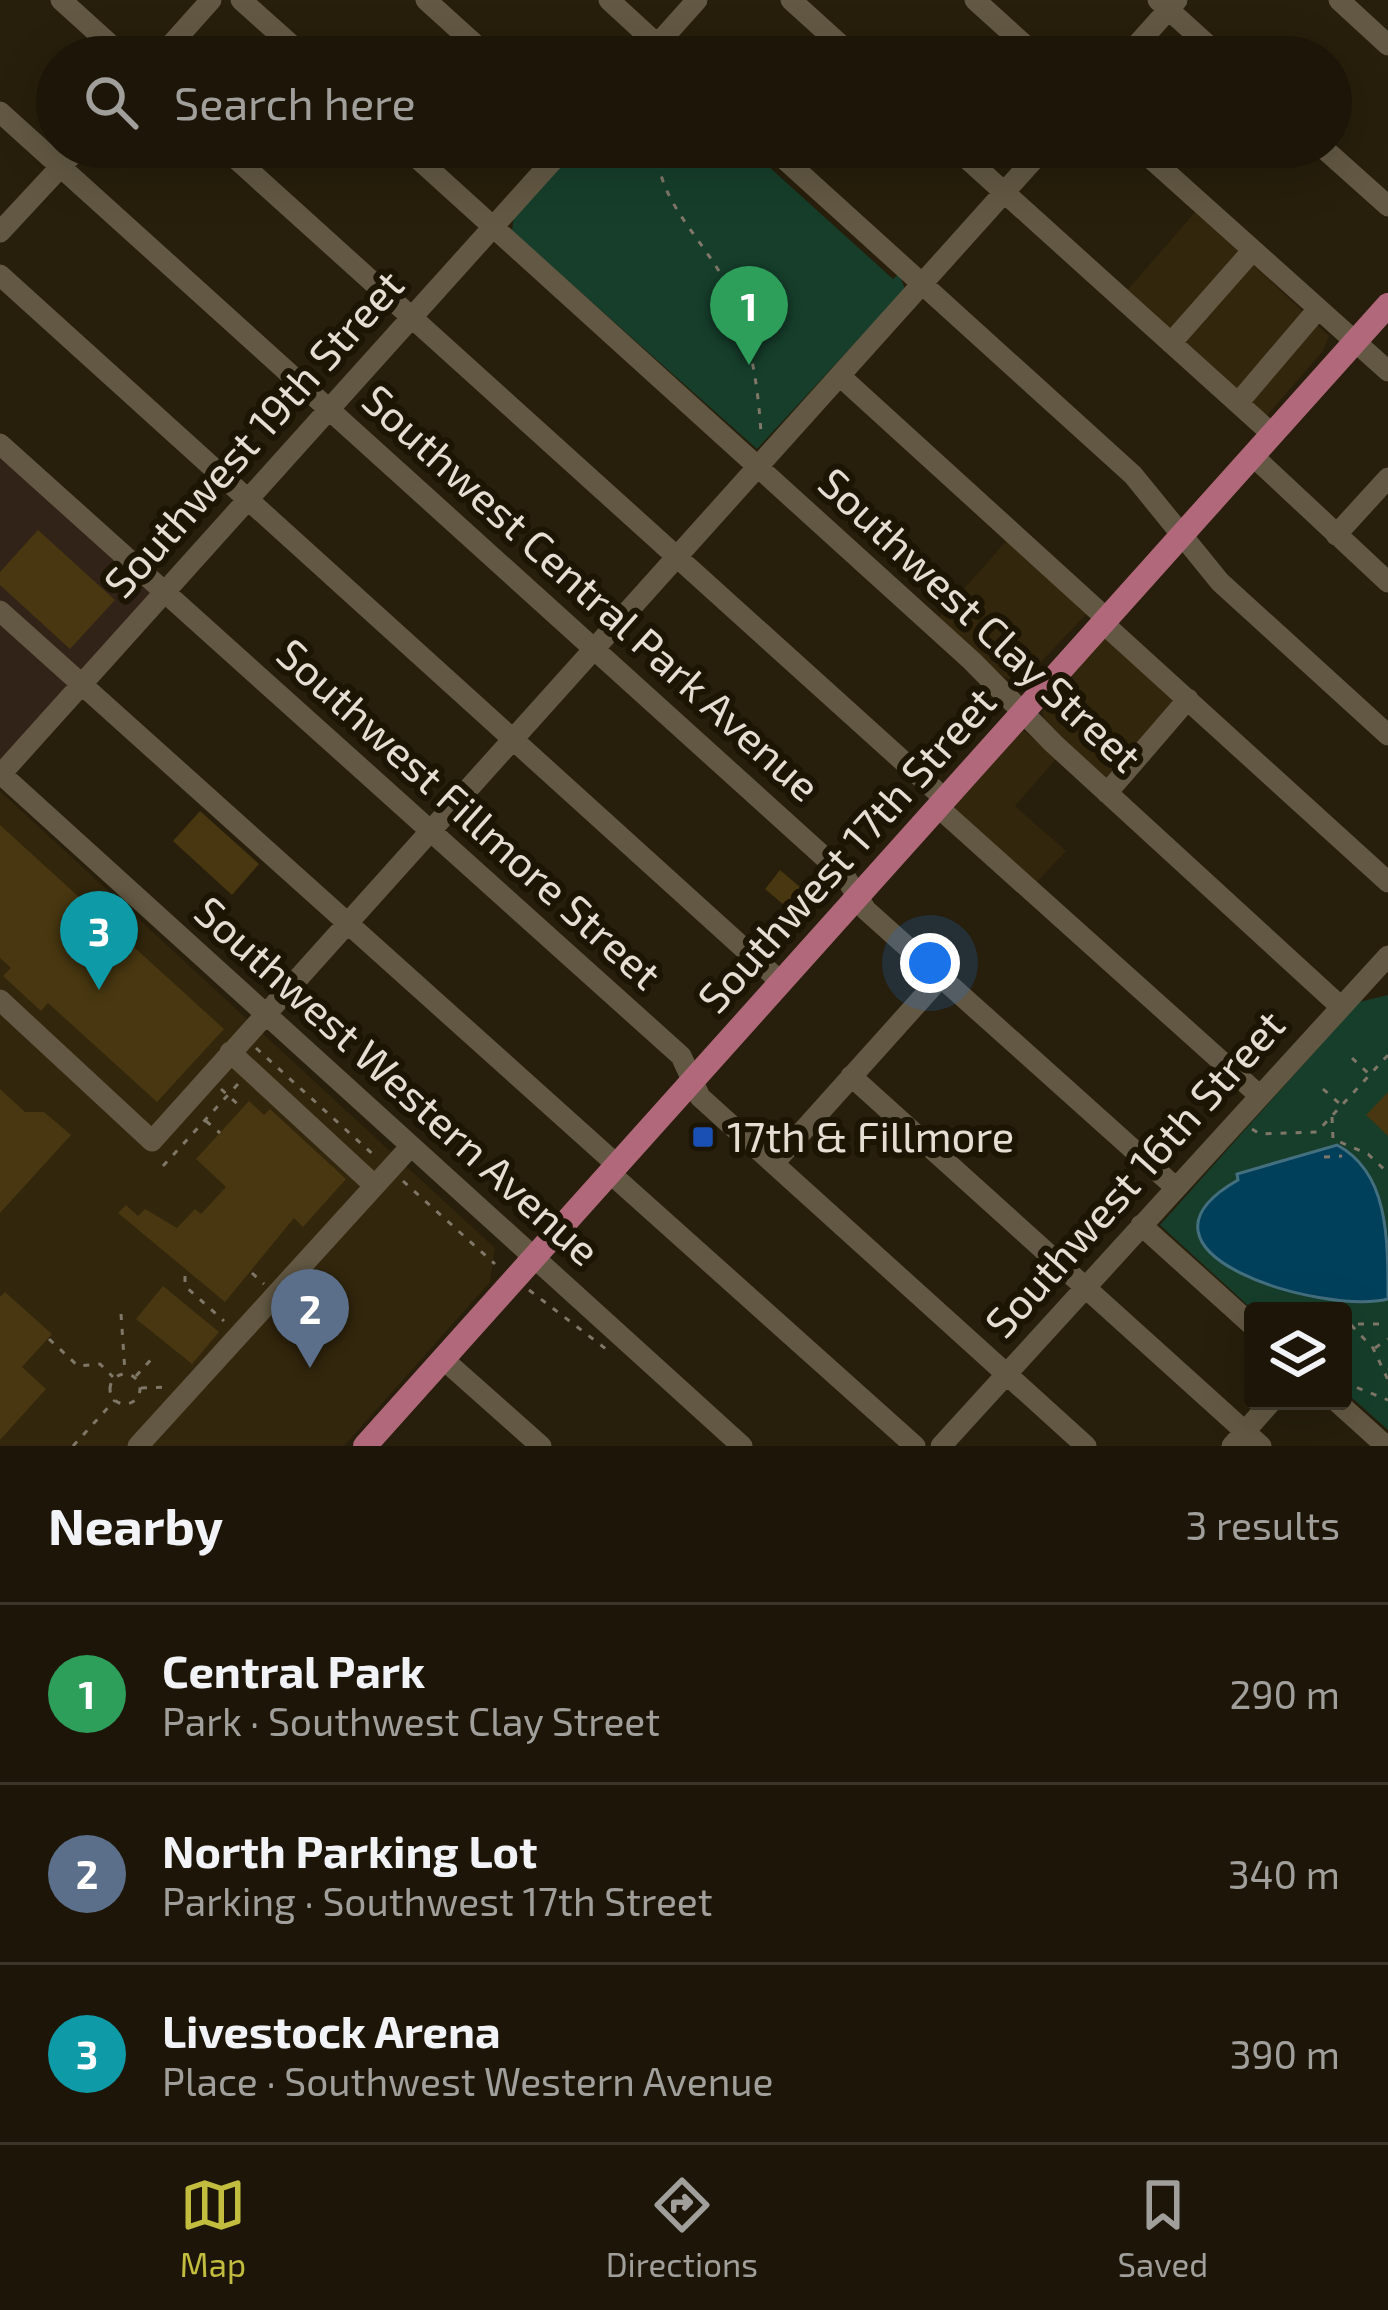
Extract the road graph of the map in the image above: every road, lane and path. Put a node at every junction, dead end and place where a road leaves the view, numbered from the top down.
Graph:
1 (61, 0) edge
2 (211, 0) edge
3 (242, 0) edge
4 (426, 0) edge
5 (608, 0) edge
6 (697, 0) edge
7 (791, 0) edge
8 (975, 0) edge
9 (1339, 0) edge
10 (1168, 3) edge
11 (101, 36) edge
12 (179, 36) edge
13 (282, 36) edge
14 (466, 36) edge
15 (642, 36) edge
16 (671, 36) edge
17 (831, 36) edge
18 (1015, 36) edge
19 (1142, 36) edge
20 (1200, 36) edge
21 (1388, 45) edge
22 (0, 112) edge
23 (36, 145) edge
24 (61, 168) joint
25 (246, 168) edge
26 (428, 168) edge
27 (546, 168) edge
28 (660, 168) edge
29 (793, 168) edge
30 (977, 168) edge
31 (1026, 168) edge
32 (1161, 168) edge
33 (1345, 168) edge
34 (1004, 192) junction
35 (1388, 206) edge
36 (493, 226) junction
37 (0, 232) edge
38 (1253, 250) junction
39 (0, 275) edge
40 (922, 284) junction
41 (1388, 305) edge
42 (1318, 309) junction
43 (411, 318) junction
44 (1355, 342) junction
45 (1171, 343) junction
46 (1388, 371) edge
47 (840, 376) junction
48 (1238, 403) junction
49 (328, 409) junction
50 (761, 433) dead end
51 (1272, 434) junction
52 (0, 444) edge
53 (1253, 456) junction
54 (757, 466) junction
55 (1388, 478) edge
56 (248, 500) junction
57 (1182, 535) junction
58 (1336, 535) junction
59 (676, 557) junction
60 (1388, 582) edge
61 (164, 592) junction
62 (0, 610) edge
63 (1105, 621) junction
64 (594, 648) junction
65 (82, 683) junction
66 (1188, 699) junction
67 (1023, 712) junction
68 (1388, 735) edge
69 (512, 741) junction
70 (0, 773) edge
71 (1108, 793) junction
72 (942, 803) junction
73 (430, 831) junction
74 (1388, 882) edge
75 (859, 895) junction
76 (347, 922) junction
77 (1384, 967) edge
78 (940, 977) junction
79 (781, 982) junction
80 (0, 1000) edge
81 (1341, 1007) junction
82 (264, 1012) junction
83 (241, 1048) junction
84 (1388, 1055) edge
85 (1352, 1058) dead end
86 (1370, 1074) junction
87 (851, 1076) junction
88 (242, 1078) dead end
89 (694, 1080) junction
90 (1323, 1090) dead end
91 (227, 1095) junction
92 (1260, 1096) junction
93 (1341, 1106) junction
94 (242, 1108) dead end
95 (1332, 1115) junction
96 (205, 1120) junction
97 (1252, 1129) dead end
98 (220, 1133) dead end
99 (1333, 1139) junction
100 (411, 1146) junction
101 (1333, 1156) junction
102 (1342, 1156) dead end
103 (1324, 1157) dead end
104 (774, 1163) junction
105 (163, 1166) dead end
106 (614, 1169) junction
107 (1388, 1173) edge
108 (382, 1177) junction
109 (1175, 1187) junction
110 (1141, 1225) junction
111 (534, 1258) junction
112 (495, 1264) dead end
113 (252, 1273) dead end
114 (185, 1276) dead end
115 (266, 1286) dead end
116 (1085, 1286) junction
117 (527, 1288) dead end
118 (122, 1314) dead end
119 (1244, 1318) edge
120 (1388, 1324) edge
121 (1352, 1325) joint
122 (230, 1326) dead end
123 (49, 1339) dead end
124 (1388, 1340) edge
125 (1372, 1348) junction
126 (610, 1352) dead end
127 (156, 1354) dead end
128 (443, 1359) junction
129 (125, 1374) junction
130 (1006, 1374) junction
131 (114, 1378) junction
132 (135, 1378) junction
133 (1388, 1380) edge
134 (1352, 1386) edge
135 (176, 1387) dead end
136 (140, 1388) junction
137 (115, 1400) junction
138 (1388, 1400) edge
139 (1266, 1410) edge
140 (1346, 1410) edge
141 (1246, 1441) edge
142 (73, 1446) edge
143 (138, 1446) edge
144 (365, 1446) edge
145 (542, 1446) edge
146 (742, 1446) edge
147 (915, 1446) edge
148 (941, 1446) edge
149 (1086, 1446) edge
150 (1386, 1446) edge

1 - 11 street
2 - 12 street
3 - 13 street
4 - 14 street
5 - 15 street
6 - 16 street
7 - 17 street
8 - 18 street
9 - 21 street
10 - 19 street
10 - 20 street
22 - 23 street, Southwest Central Park Avenue
24 - 37 street
24 - 49 street, Southwest Central Park Avenue
25 - 43 street
26 - 36 street, Southwest Clay Street
27 - 36 street, Southwest 19th Street
28 - 50 path
29 - 40 street
30 - 34 street
31 - 34 street
32 - 38 street
33 - 35 street
34 - 40 street
34 - 45 street
36 - 43 street, Southwest 19th Street
36 - 54 street, Southwest Clay Street
38 - 42 street
38 - 45 street
39 - 56 street
40 - 47 street
40 - 57 street
41 - 44 main road, Southwest 17th Street
42 - 44 street
42 - 48 street
43 - 49 street, Southwest 19th Street
43 - 59 street
44 - 46 street
44 - 51 main road, Southwest 17th Street
45 - 48 street
47 - 54 street
47 - 63 street
48 - 51 street
49 - 56 street, Southwest 19th Street
49 - 64 street, Southwest Central Park Avenue
51 - 53 main road, Southwest 17th Street
52 - 61 street, Southwest Fillmore Street
53 - 57 main road, Southwest 17th Street
53 - 58 street
54 - 59 street
54 - 67 street, Southwest Clay Street
55 - 58 street
56 - 61 street, Southwest 19th Street
56 - 69 street
57 - 63 main road, Southwest 17th Street
57 - 68 street
58 - 60 street
59 - 64 street
59 - 72 street
61 - 65 street, Southwest 19th Street
61 - 73 street, Southwest Fillmore Street
62 - 65 street
63 - 66 street
63 - 67 main road, Southwest 17th Street
64 - 69 street
64 - 75 street, Southwest Central Park Avenue
65 - 70 street, Southwest 19th Street
65 - 76 street
66 - 71 street
66 - 74 street
67 - 71 street, Southwest Clay Street
67 - 72 main road, Southwest 17th Street
69 - 73 street
69 - 79 street
70 - 82 street, Southwest Western Avenue
71 - 81 street, Southwest Clay Street
72 - 75 main road, Southwest 17th Street
72 - 92 street
73 - 76 street
73 - 89 street, Southwest Fillmore Street
75 - 78 street, Southwest Central Park Avenue
75 - 79 main road, Southwest 17th Street
76 - 82 street
76 - 106 street
77 - 81 street, Southwest 16th Street
78 - 87 street
78 - 109 street, Southwest Central Park Avenue
79 - 89 main road, Southwest 17th Street
80 - 83 street
81 - 92 street, Southwest 16th Street
82 - 83 street
82 - 100 street, Southwest Western Avenue
83 - 108 street
83 - 108 path
84 - 86 path
85 - 86 path
86 - 93 path
87 - 104 street
87 - 116 street
88 - 91 path
89 - 104 street, Southwest Fillmore Street
89 - 106 main road, Southwest 17th Street
90 - 93 path
91 - 94 path
91 - 96 path
92 - 109 street, Southwest 16th Street
93 - 95 path
95 - 97 path
95 - 99 path
96 - 98 path
96 - 105 path
99 - 101 path
99 - 107 path
100 - 108 street
100 - 111 street, Southwest Western Avenue
101 - 102 path
101 - 103 path
104 - 130 street, Southwest Fillmore Street
106 - 111 main road, Southwest 17th Street
106 - 147 street
108 - 112 path
108 - 143 street
109 - 110 street, Southwest 16th Street
110 - 116 street, Southwest 16th Street
110 - 119 street
111 - 128 main road, Southwest 17th Street
111 - 146 street, Southwest Western Avenue
113 - 115 path
114 - 122 path
116 - 130 street, Southwest 16th Street
116 - 141 street
117 - 126 path
118 - 129 path
120 - 121 path
121 - 125 path
123 - 131 path
124 - 125 path
125 - 133 path
127 - 132 path
128 - 144 main road, Southwest 17th Street
128 - 145 street
129 - 131 path
129 - 132 path
130 - 148 street, Southwest 16th Street
130 - 149 street, Southwest Fillmore Street
131 - 137 path
132 - 136 path
134 - 138 path
135 - 136 path
136 - 137 path
137 - 142 path
139 - 141 street
140 - 150 street

